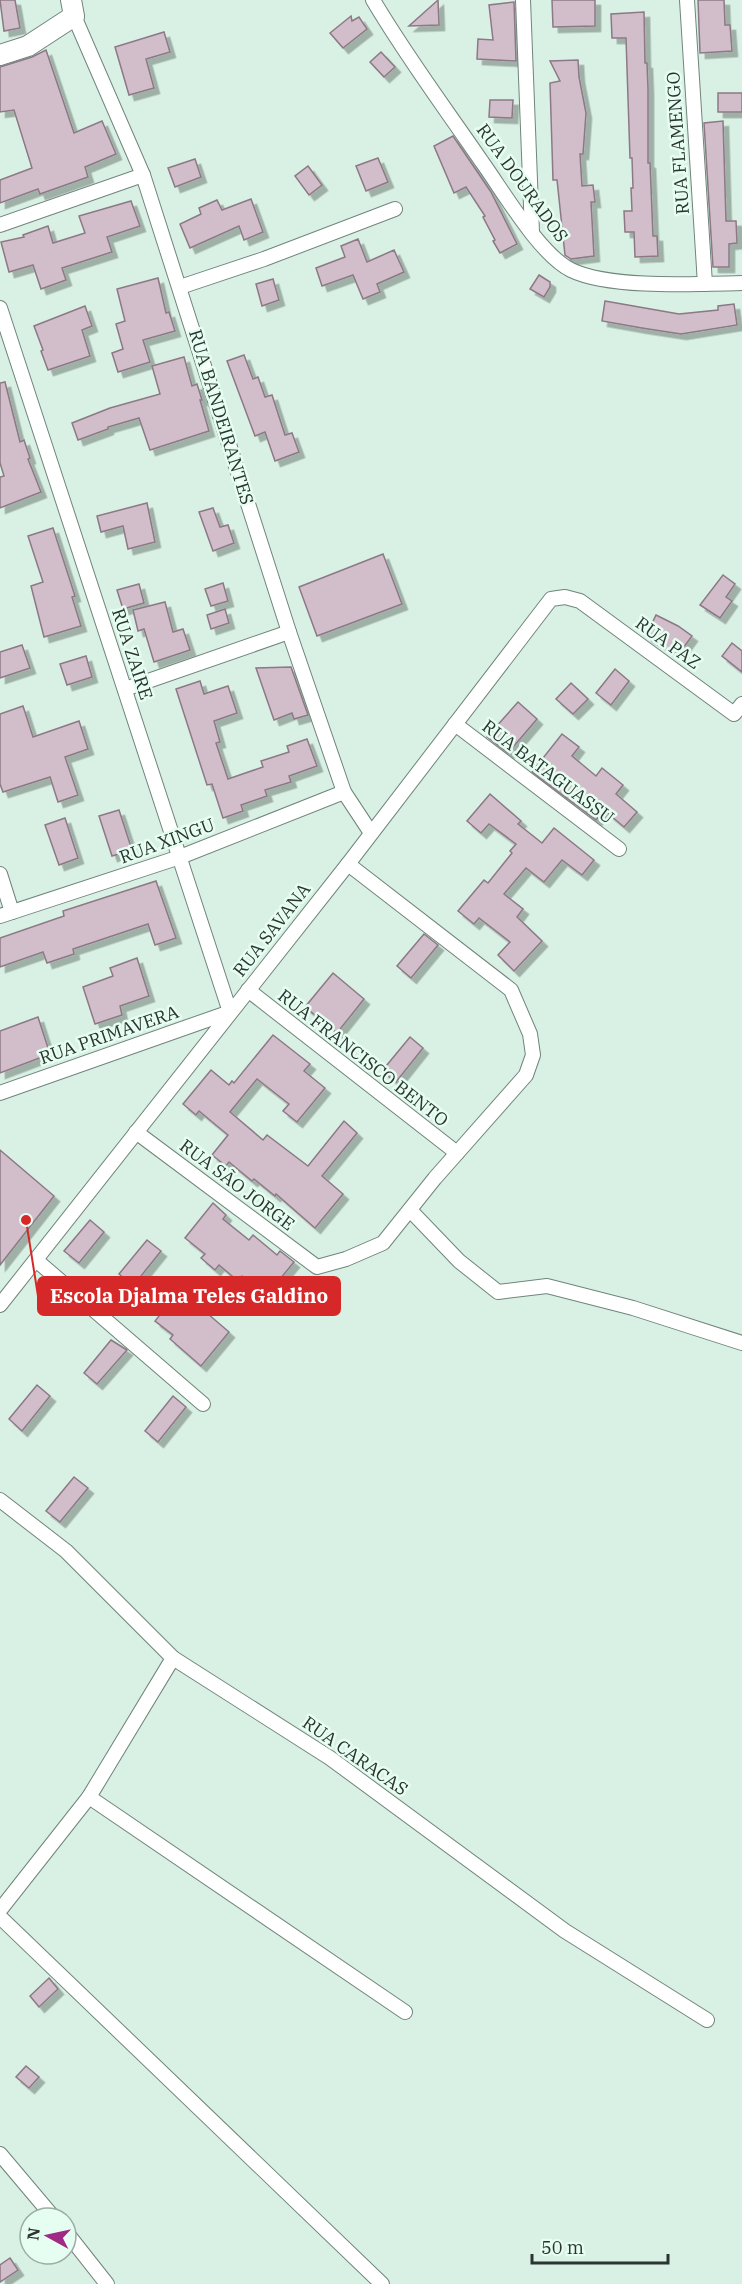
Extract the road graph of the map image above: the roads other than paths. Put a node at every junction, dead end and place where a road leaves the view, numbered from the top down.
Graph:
1 (373, 0) edge
2 (523, 0) edge
3 (687, 0) edge
4 (73, 8) edge
5 (0, 56) edge
6 (143, 175) junction
7 (395, 209) dead end
8 (0, 225) edge
9 (532, 232) junction
10 (742, 283) edge
11 (705, 284) junction
12 (180, 287) junction
13 (0, 308) edge
14 (580, 601) joint
15 (289, 632) junction
16 (124, 689) junction
17 (738, 709) edge
18 (455, 724) junction
19 (344, 792) junction
20 (371, 833) junction
21 (619, 849) dead end
22 (180, 857) junction
23 (348, 864) junction
24 (0, 874) edge
25 (6, 914) edge
26 (248, 990) junction
27 (230, 1012) junction
28 (0, 1093) edge
29 (136, 1132) junction
30 (458, 1153) junction
31 (410, 1210) junction
32 (36, 1260) junction
33 (0, 1305) edge
34 (742, 1343) edge
35 (203, 1404) dead end
36 (3, 1508) edge
37 (173, 1658) junction
38 (89, 1797) junction
39 (0, 1910) edge
40 (0, 1917) edge
41 (405, 2012) dead end
42 (707, 2020) dead end
43 (0, 2154) edge
44 (44, 2206) edge
45 (78, 2247) edge
46 (107, 2284) edge
47 (382, 2284) edge

1 - 9 street, RUA DOURADOS
2 - 9 street
3 - 11 street, RUA FLAMENGO
4 - 5 street
4 - 6 street, RUA BANDEIRANTES
6 - 8 street
6 - 12 street, RUA BANDEIRANTES
7 - 12 street
9 - 11 street, RUA DOURADOS
10 - 11 street, RUA DOURADOS
12 - 15 street, RUA BANDEIRANTES
13 - 16 street, RUA ZAIRE
14 - 17 street, RUA PAZ
14 - 18 street, RUA SAVANA
15 - 16 street
15 - 19 street, RUA BANDEIRANTES
16 - 22 street, RUA ZAIRE
18 - 20 street, RUA SAVANA
18 - 21 street, RUA BATAGUASSU
19 - 20 street, RUA BANDEIRANTES
19 - 22 street, RUA XINGU
20 - 23 street, RUA SAVANA
22 - 25 street, RUA XINGU
22 - 27 street, RUA ZAIRE
23 - 26 street, RUA SAVANA
23 - 30 street
24 - 25 street
26 - 27 street, RUA SAVANA
26 - 30 street, RUA FRANCISCO BENTO
27 - 28 street, RUA PRIMAVERA
27 - 29 street, RUA SAVANA
29 - 31 street, RUA SÃO JORGE
29 - 32 street, RUA SAVANA
30 - 31 street
31 - 34 street
32 - 33 street, RUA SAVANA
32 - 35 street
36 - 37 street, RUA CARACAS
37 - 38 street
37 - 42 street, RUA CARACAS
38 - 39 street
38 - 41 street
40 - 47 street
43 - 44 street
45 - 46 street

